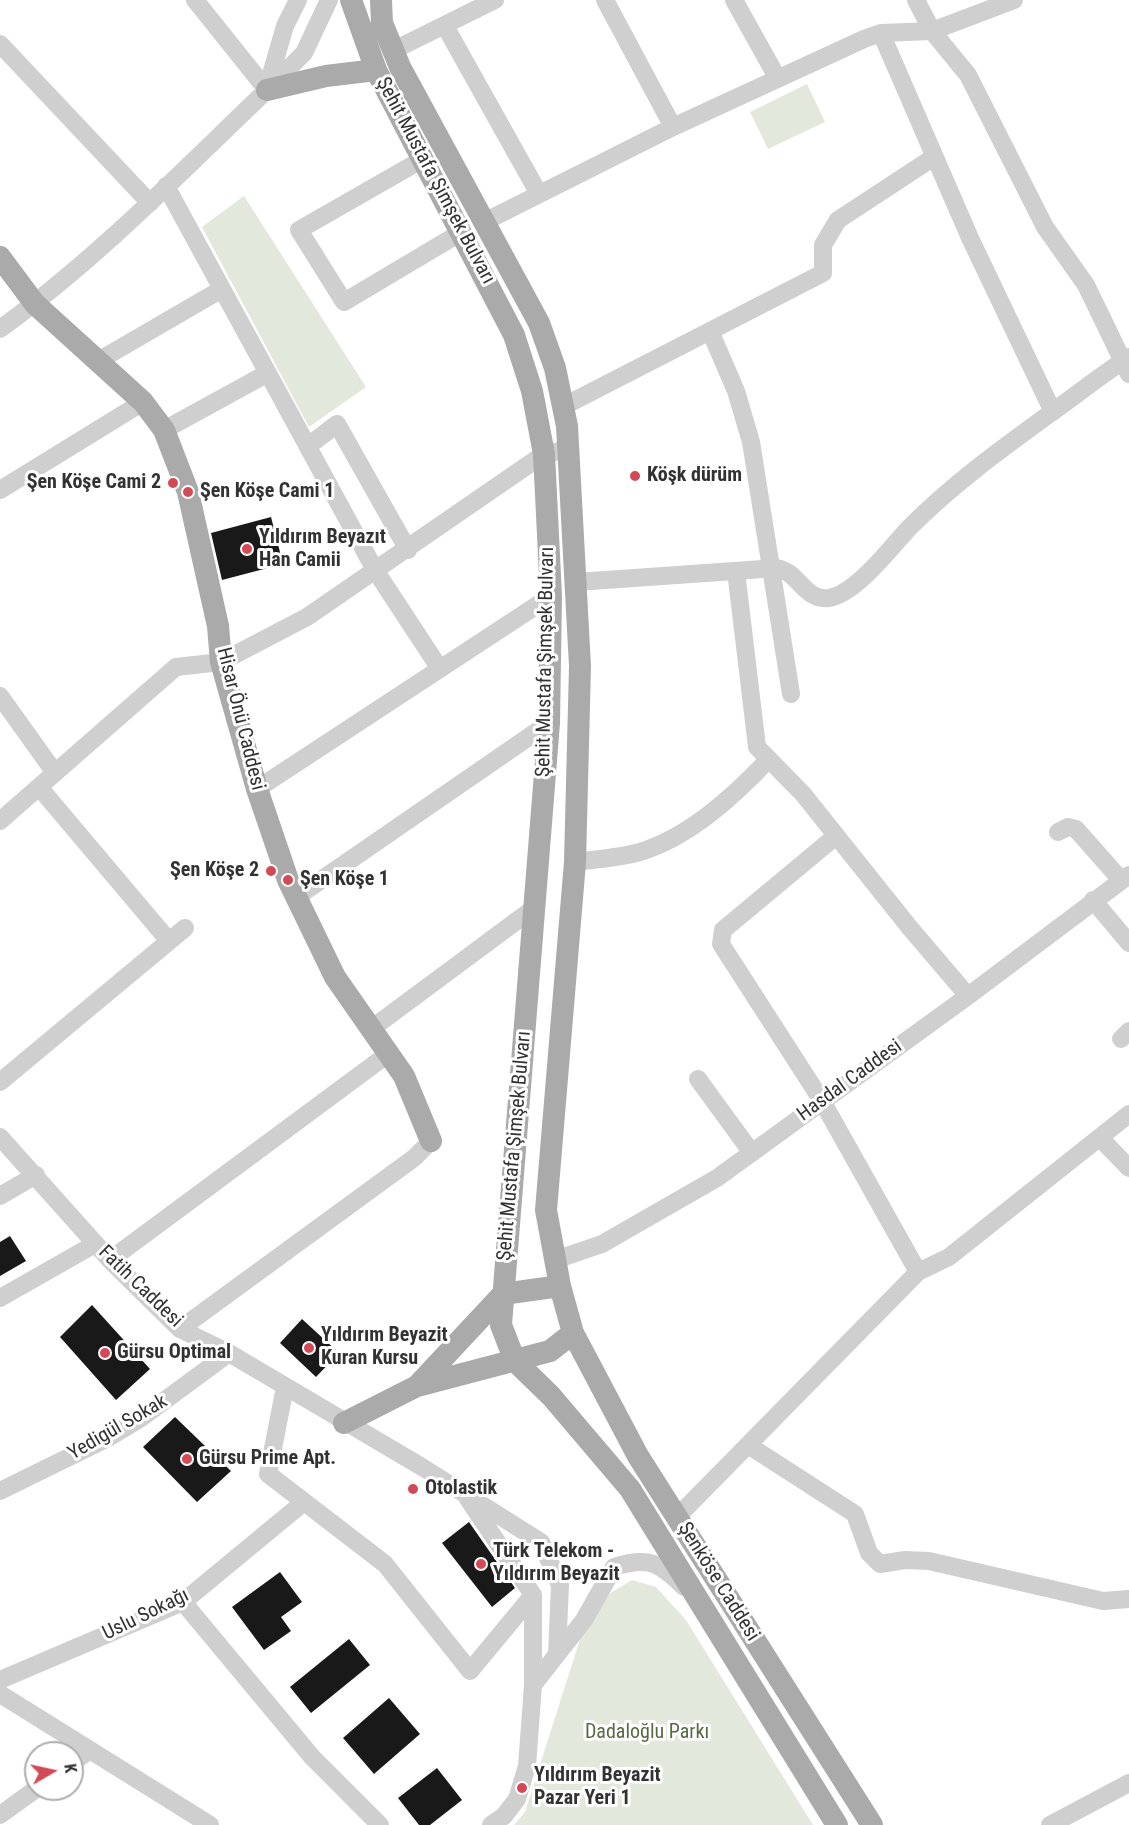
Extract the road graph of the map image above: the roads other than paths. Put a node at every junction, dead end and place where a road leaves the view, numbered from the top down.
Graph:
1 (195, 0) edge
2 (298, 0) edge
3 (329, 0) edge
4 (351, 0) edge
5 (381, 0) edge
6 (495, 0) edge
7 (605, 0) edge
8 (734, 0) edge
9 (916, 0) edge
10 (1014, 0) edge
11 (445, 26) junction
12 (932, 31) junction
13 (881, 33) junction
14 (392, 51) junction
15 (4, 55) edge
16 (376, 70) junction
17 (777, 79) junction
18 (267, 90) junction
19 (673, 127) junction
20 (934, 157) junction
21 (423, 159) junction
22 (166, 186) junction
23 (539, 194) junction
24 (150, 203) junction
25 (484, 222) junction
26 (460, 233) junction
27 (0, 257) edge
28 (222, 288) junction
29 (35, 304) junction
30 (0, 329) edge
31 (711, 333) junction
32 (98, 361) junction
33 (1127, 364) edge
34 (268, 373) junction
35 (142, 402) junction
36 (564, 405) junction
37 (1053, 412) junction
38 (164, 430) junction
39 (308, 446) junction
40 (569, 449) junction
41 (544, 454) junction
42 (0, 490) edge
43 (408, 550) junction
44 (771, 568) junction
45 (375, 570) junction
46 (736, 571) junction
47 (577, 582) junction
48 (551, 596) junction
49 (221, 662) junction
50 (440, 669) junction
51 (791, 694) dead end
52 (0, 696) edge
53 (549, 723) junction
54 (768, 760) junction
55 (56, 773) junction
56 (39, 787) junction
57 (257, 789) junction
58 (0, 821) edge
59 (1059, 832) dead end
60 (836, 836) junction
61 (575, 862) junction
62 (1125, 878) edge
63 (295, 898) junction
64 (1093, 900) junction
65 (534, 908) junction
66 (185, 928) dead end
67 (169, 942) junction
68 (1129, 943) edge
69 (968, 996) junction
70 (370, 1029) junction
71 (388, 1054) junction
72 (698, 1079) dead end
73 (0, 1082) edge
74 (822, 1101) junction
75 (1129, 1114) edge
76 (0, 1137) edge
77 (1100, 1138) junction
78 (431, 1141) joint
79 (752, 1153) junction
80 (1129, 1168) edge
81 (36, 1175) junction
82 (0, 1196) edge
83 (95, 1244) junction
84 (110, 1260) junction
85 (555, 1260) junction
86 (918, 1272) junction
87 (560, 1286) junction
88 (503, 1294) junction
89 (0, 1298) edge
90 (180, 1329) junction
91 (573, 1333) junction
92 (229, 1353) junction
93 (515, 1361) junction
94 (417, 1386) junction
95 (285, 1387) junction
96 (344, 1423) junction
97 (748, 1445) junction
98 (0, 1491) edge
99 (464, 1493) junction
100 (304, 1502) junction
101 (677, 1517) junction
102 (533, 1595) junction
103 (1129, 1599) edge
104 (183, 1602) junction
105 (700, 1604) junction
106 (557, 1654) junction
107 (0, 1680) edge
108 (533, 1685) junction
109 (0, 1694) edge
110 (90, 1750) junction
111 (84, 1754) edge
112 (1129, 1783) edge
113 (24, 1798) edge
114 (0, 1815) edge
115 (204, 1824) edge
116 (380, 1825) edge
117 (491, 1825) edge
118 (837, 1825) edge
119 (872, 1825) edge
120 (1050, 1825) edge

1 - 18 street
2 - 18 street
3 - 18 street
4 - 16 main road, Şehit Mustafa Şimşek Bulvarı
5 - 14 main road, Şehit Mustafa Şimşek Bulvarı
6 - 11 street
7 - 19 street
8 - 17 street
9 - 12 street
10 - 12 street
11 - 14 street
11 - 23 street
12 - 13 street
12 - 33 street
13 - 17 street
13 - 20 street
14 - 25 main road, Şehit Mustafa Şimşek Bulvarı
15 - 24 street
16 - 18 main road
16 - 21 main road, Şehit Mustafa Şimşek Bulvarı
17 - 19 street
18 - 22 street
19 - 23 street
20 - 31 street
20 - 37 street
21 - 26 main road, Şehit Mustafa Şimşek Bulvarı
21 - 26 street
22 - 24 street
22 - 28 street
23 - 25 street
24 - 29 street
25 - 36 main road, Şehit Mustafa Şimşek Bulvarı
26 - 41 main road, Şehit Mustafa Şimşek Bulvarı
27 - 29 main road, Hisar Önü Caddesi
28 - 32 street
28 - 34 street
29 - 30 street
29 - 32 main road, Hisar Önü Caddesi
31 - 36 street
31 - 44 street
32 - 35 main road, Hisar Önü Caddesi
33 - 37 street
34 - 38 street
34 - 39 street
35 - 38 main road, Hisar Önü Caddesi
35 - 42 street
36 - 40 main road, Şehit Mustafa Şimşek Bulvarı
37 - 44 street
38 - 49 main road, Hisar Önü Caddesi
39 - 43 street
39 - 45 street
40 - 41 street
40 - 47 main road, Şehit Mustafa Şimşek Bulvarı
41 - 43 street
41 - 48 main road, Şehit Mustafa Şimşek Bulvarı
43 - 45 street
44 - 46 street
44 - 51 street
45 - 49 street
45 - 50 street
46 - 47 street
46 - 54 street
47 - 61 main road, Şehit Mustafa Şimşek Bulvarı
48 - 50 street
48 - 53 main road, Şehit Mustafa Şimşek Bulvarı
49 - 55 street
49 - 57 main road, Hisar Önü Caddesi
50 - 57 street
52 - 55 street
53 - 63 street
53 - 65 main road, Şehit Mustafa Şimşek Bulvarı
54 - 60 street
54 - 61 street
55 - 56 street
56 - 58 street
56 - 67 street
57 - 63 main road, Hisar Önü Caddesi
59 - 62 street
60 - 69 street
60 - 74 street
61 - 85 main road, Şehit Mustafa Şimşek Bulvarı
62 - 64 street, Hasdal Caddesi
63 - 70 main road, Hisar Önü Caddesi
64 - 68 street
64 - 69 street, Hasdal Caddesi
65 - 70 street
65 - 88 main road, Şehit Mustafa Şimşek Bulvarı
66 - 67 street
67 - 73 street
69 - 74 street, Hasdal Caddesi
70 - 71 main road, Hisar Önü Caddesi
71 - 78 main road, Hisar Önü Caddesi
71 - 84 street
72 - 79 street
74 - 79 street, Hasdal Caddesi
74 - 86 street
75 - 77 street
76 - 81 street, Fatih Caddesi
77 - 80 street
77 - 86 street
78 - 90 street
79 - 85 street, Hasdal Caddesi
81 - 82 street
81 - 83 street, Fatih Caddesi
83 - 84 street, Fatih Caddesi
83 - 89 street
84 - 90 street, Fatih Caddesi
85 - 87 main road, Şehit Mustafa Şimşek Bulvarı
86 - 97 street
87 - 88 main road
87 - 91 main road, Şehit Mustafa Şimşek Bulvarı
88 - 93 main road, Şehit Mustafa Şimşek Bulvarı
88 - 94 main road
90 - 92 street, Fatih Caddesi
91 - 93 main road
91 - 101 main road, Şenköse Caddesi
92 - 95 street, Fatih Caddesi
92 - 98 street, Yedigül Sokak
93 - 94 main road
93 - 105 main road, Şenköse Caddesi
94 - 96 main road
95 - 96 street, Fatih Caddesi
95 - 100 street
96 - 99 street, Fatih Caddesi
97 - 101 street
97 - 103 street
99 - 102 street
99 - 106 street, Fatih Caddesi
100 - 102 street
100 - 104 street, Uslu Sokağı
101 - 119 main road, Şenköse Caddesi
102 - 108 street
104 - 107 street, Uslu Sokağı
104 - 116 street
105 - 106 street
105 - 118 main road, Şenköse Caddesi
106 - 108 street
108 - 117 street
109 - 110 street
110 - 111 street
110 - 115 street
112 - 120 street
113 - 114 street

